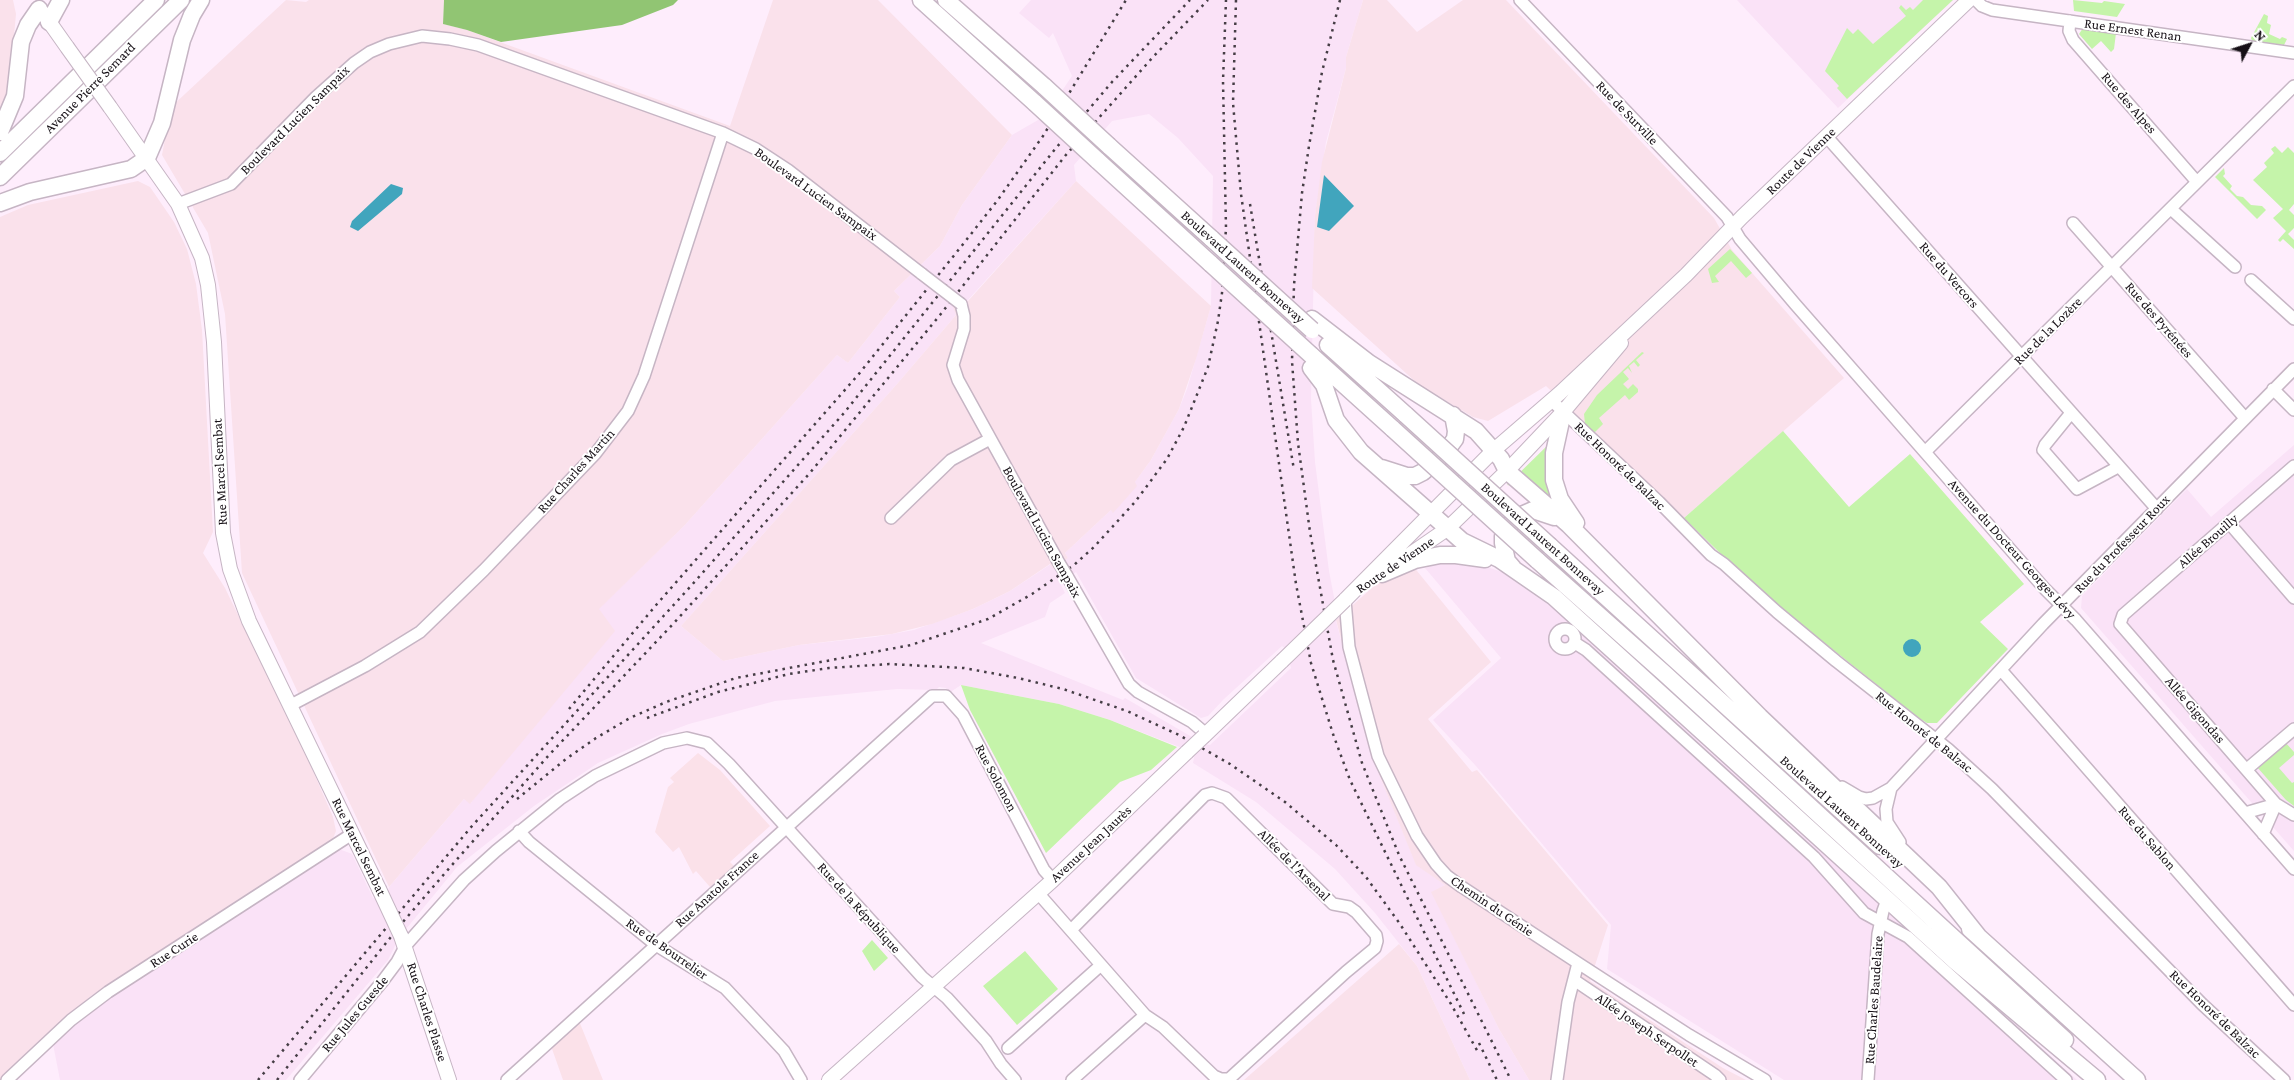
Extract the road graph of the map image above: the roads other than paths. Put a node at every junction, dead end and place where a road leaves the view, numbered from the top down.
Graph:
1 (61, 0) edge
2 (156, 0) edge
3 (181, 0) edge
4 (201, 0) edge
5 (921, 0) edge
6 (946, 0) edge
7 (1520, 0) edge
8 (1969, 0) edge
9 (1976, 0) edge
10 (44, 15) junction
11 (2070, 21) junction
12 (2294, 53) edge
13 (2294, 86) edge
14 (0, 132) edge
15 (723, 133) junction
16 (1826, 136) junction
17 (0, 153) edge
18 (147, 158) junction
19 (0, 177) edge
20 (2197, 182) junction
21 (0, 203) edge
22 (178, 204) junction
23 (2171, 209) junction
24 (2074, 223) dead end
25 (1733, 226) junction
26 (2112, 266) junction
27 (2235, 268) dead end
28 (2251, 280) dead end
29 (2294, 319) edge
30 (1312, 324) junction
31 (1635, 324) junction
32 (2021, 357) junction
33 (1311, 361) junction
34 (2294, 369) edge
35 (2273, 389) junction
36 (1551, 400) junction
37 (2294, 410) edge
38 (1563, 412) junction
39 (2071, 413) junction
40 (1453, 415) junction
41 (2245, 418) junction
42 (990, 439) junction
43 (1494, 450) junction
44 (1925, 452) junction
45 (1376, 466) junction
46 (2294, 466) edge
47 (2118, 467) junction
48 (1507, 470) junction
49 (2156, 508) junction
50 (1429, 514) junction
51 (890, 518) dead end
52 (2229, 523) junction
53 (1569, 525) junction
54 (1447, 529) junction
55 (1599, 555) junction
56 (1513, 569) junction
57 (1382, 574) junction
58 (1538, 584) junction
59 (2294, 598) edge
60 (1345, 600) junction
61 (2062, 606) junction
62 (2123, 615) joint
63 (1565, 629) junction
64 (1575, 643) junction
65 (2001, 670) junction
66 (927, 699) joint
67 (291, 704) junction
68 (2294, 729) edge
69 (1205, 735) junction
70 (1935, 739) junction
71 (1786, 742) junction
72 (2247, 769) junction
73 (1891, 788) junction
74 (2276, 804) junction
75 (2245, 813) junction
76 (2294, 815) edge
77 (786, 827) junction
78 (519, 831) junction
79 (352, 834) junction
80 (2264, 834) junction
81 (2294, 869) edge
82 (1053, 880) junction
83 (1939, 887) junction
84 (1038, 893) junction
85 (1887, 900) junction
86 (1880, 921) junction
87 (1071, 930) junction
88 (1978, 936) junction
89 (404, 940) junction
90 (656, 945) junction
91 (1578, 962) junction
92 (1101, 965) junction
93 (1574, 980) junction
94 (933, 987) junction
95 (2294, 1004) edge
96 (1145, 1015) junction
97 (1008, 1048) dead end
98 (7, 1080) edge
99 (300, 1080) edge
100 (449, 1080) edge
101 (507, 1080) edge
102 (801, 1080) edge
103 (829, 1080) edge
104 (1015, 1080) edge
105 (1072, 1080) edge
106 (1557, 1080) edge
107 (1720, 1080) edge
108 (1765, 1080) edge
109 (1868, 1080) edge
110 (2066, 1080) edge
111 (2097, 1080) edge
112 (2110, 1080) edge
113 (2137, 1080) edge
114 (2284, 1080) edge

1 - 10 highway
2 - 17 highway, Avenue Pierre Semard
3 - 19 highway, Avenue Pierre Semard
4 - 18 highway
5 - 33 highway, Boulevard Laurent Bonnevay, bridge
6 - 30 highway, Boulevard Laurent Bonnevay, bridge
7 - 25 street, Rue de Surville
8 - 16 main road, Route de Vienne
9 - 11 street, Rue Ernest Renan
10 - 14 highway
10 - 18 main road, Rue Marcel Sembat, bridge
11 - 12 street, Rue Ernest Renan
11 - 20 street, Rue des Alpes
13 - 20 street, Rue de la Lozère
15 - 22 street, Boulevard Lucien Sampaix
15 - 42 street, Boulevard Lucien Sampaix, bridge
15 - 67 street, Rue Charles Martin
16 - 25 main road, Route de Vienne
16 - 32 street, Rue du Vercors
18 - 21 highway
18 - 22 main road, Rue Marcel Sembat
20 - 23 street, Rue de la Lozère
22 - 67 main road, Rue Marcel Sembat
23 - 26 street, Rue de la Lozère
23 - 27 street
24 - 26 street, Rue des Pyrénées
25 - 31 main road, Route de Vienne
25 - 44 street, Avenue du Docteur Georges Lévy
26 - 32 street, Rue de la Lozère
26 - 41 street, Rue des Pyrénées
28 - 29 street
30 - 40 highway
30 - 88 highway, Boulevard Laurent Bonnevay, bridge
31 - 36 main road, Route de Vienne
31 - 38 main road, Route de Vienne
32 - 39 street, Rue du Vercors
32 - 44 street, Rue de la Lozère
33 - 45 highway
33 - 112 highway, Boulevard Laurent Bonnevay, bridge
34 - 35 street, Rue du Professeur Roux
35 - 37 street
35 - 41 street, Rue du Professeur Roux
36 - 38 street, Rue Honoré de Balzac
36 - 43 main road, Route de Vienne
38 - 48 main road, Route de Vienne
38 - 55 highway
38 - 70 street, Rue Honoré de Balzac
39 - 47 street, Rue du Vercors
39 - 47 street
40 - 43 highway
40 - 45 highway
41 - 49 street, Rue du Professeur Roux
42 - 51 street
42 - 69 street, Boulevard Lucien Sampaix, bridge
43 - 48 highway
43 - 50 main road, Route de Vienne
44 - 61 street, Avenue du Docteur Georges Lévy
45 - 50 highway
46 - 52 street, Allée Brouilly
47 - 49 street, Rue du Vercors
48 - 53 highway
48 - 54 main road, Route de Vienne
49 - 61 street, Rue du Professeur Roux
50 - 54 highway
50 - 60 main road, Route de Vienne
52 - 59 street
52 - 62 street, Allée Brouilly
53 - 55 highway
53 - 56 highway
54 - 56 highway
54 - 57 main road, Route de Vienne
55 - 71 highway
56 - 57 highway
56 - 58 highway
57 - 60 main road, Route de Vienne
58 - 63 street
58 - 85 highway
60 - 69 main road, Avenue Jean Jaurès, bridge
60 - 91 street, Chemin du Génie
61 - 65 street, Rue du Professeur Roux
61 - 75 street, Avenue du Docteur Georges Lévy
62 - 72 street, Allée Gigondas
63 - 64 street
63 - 64 street
64 - 86 street
65 - 70 street, Rue du Professeur Roux
65 - 95 street, Rue du Sablon
66 - 77 street, Rue Anatole France
66 - 82 street, Rue Solomon
67 - 79 main road, Rue Marcel Sembat
68 - 72 street
69 - 82 main road, Avenue Jean Jaurès, bridge
70 - 73 street, Rue du Professeur Roux
70 - 114 street, Rue Honoré de Balzac
71 - 73 street, Rue du Professeur Roux
71 - 83 highway
72 - 74 street, Allée Gigondas
73 - 83 street
74 - 75 street
74 - 76 street, Allée Gigondas
74 - 80 street
75 - 80 street, Avenue du Docteur Georges Lévy
77 - 78 street, Rue de la République
77 - 90 street, Rue Anatole France
77 - 94 street, Rue de la République
78 - 89 street, Rue Jules Guesde
78 - 90 street, Rue de Bourrelier
79 - 89 main road, Rue Marcel Sembat, bridge
79 - 98 street, Rue Curie
80 - 81 street, Avenue du Docteur Georges Lévy
82 - 84 main road, Avenue Jean Jaurès
83 - 88 highway
84 - 87 street, Allée de l'Arsenal
84 - 94 main road, Avenue Jean Jaurès
85 - 86 street, Rue Charles Baudelaire
85 - 111 highway
86 - 109 street, Rue Charles Baudelaire
86 - 110 street
87 - 92 street, Allée de l'Arsenal
87 - 96 street, Allée de l'Arsenal
88 - 113 highway, Boulevard Laurent Bonnevay
89 - 99 street, Rue Jules Guesde
89 - 100 main road, Rue Charles Plasse
90 - 101 street, Rue Anatole France
90 - 102 street, Rue de Bourrelier
91 - 93 street
91 - 108 street, Chemin du Génie
92 - 96 street, Allée de l'Arsenal
92 - 97 street
93 - 106 street
93 - 107 street, Allée Joseph Serpollet
94 - 103 main road, Avenue Jean Jaurès
94 - 104 street, Rue de la République
96 - 105 street

